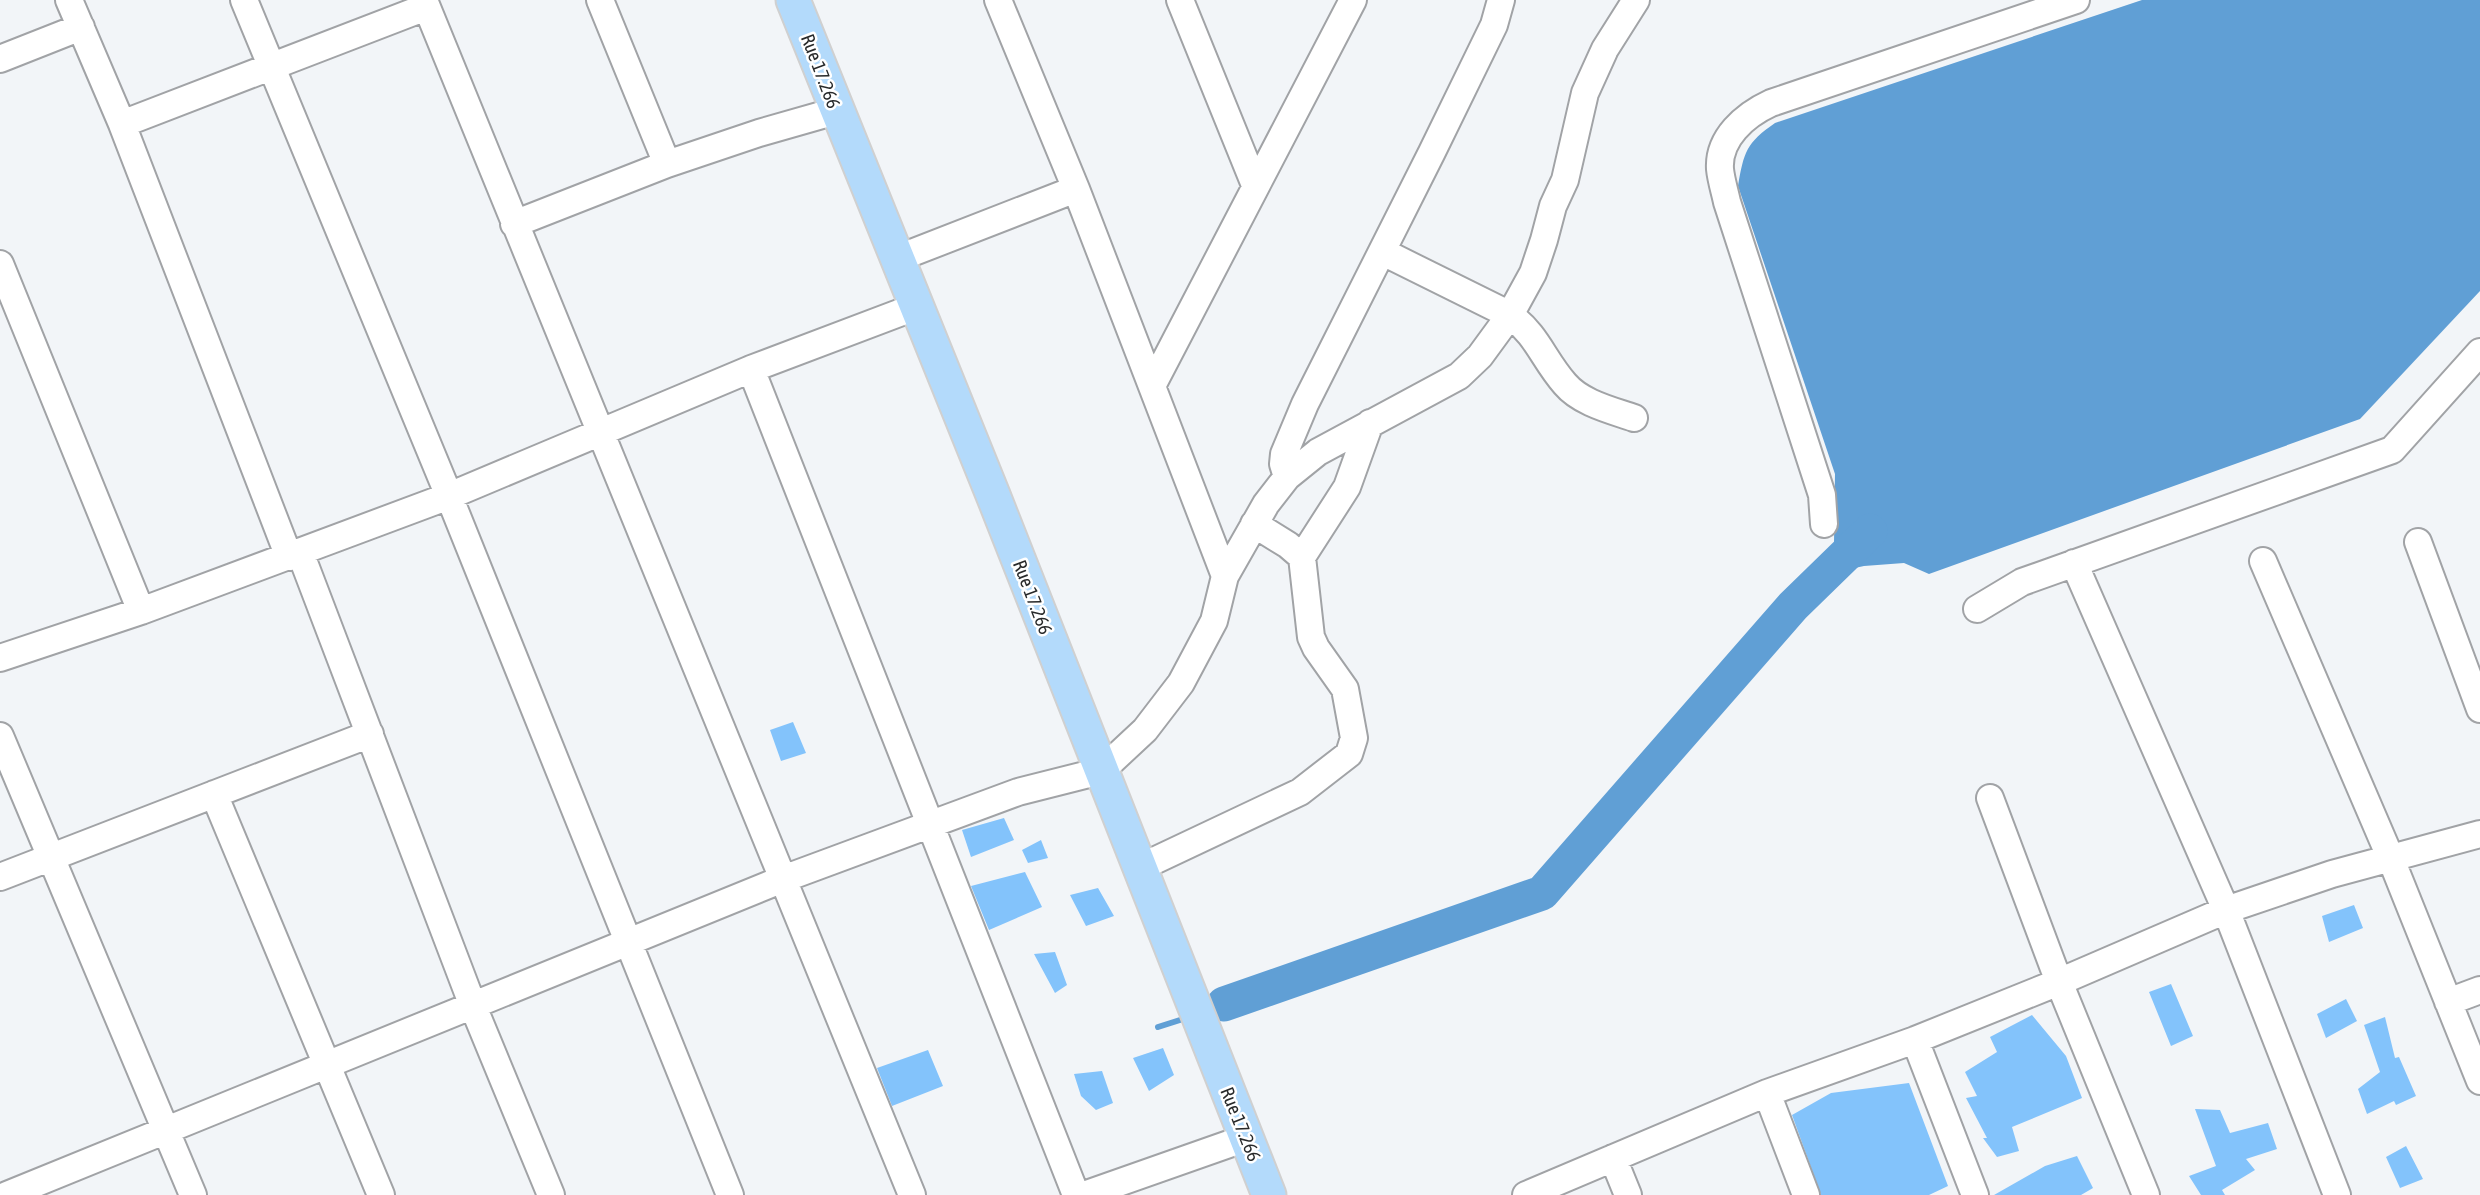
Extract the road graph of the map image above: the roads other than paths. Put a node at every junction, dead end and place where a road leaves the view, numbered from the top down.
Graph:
1 (69, 0) edge
2 (244, 0) edge
3 (600, 0) edge
4 (793, 0) edge
5 (998, 0) edge
6 (1180, 0) edge
7 (1501, 0) edge
8 (1636, 0) edge
9 (2076, 0) edge
10 (425, 4) edge
11 (1345, 5) edge
12 (81, 27) junction
13 (0, 59) edge
14 (272, 67) junction
15 (836, 111) junction
16 (122, 124) junction
17 (667, 164) junction
18 (1255, 185) junction
19 (1076, 189) junction
20 (514, 224) junction
21 (1383, 252) junction
22 (896, 259) junction
23 (0, 264) edge
24 (915, 307) junction
25 (1510, 315) junction
26 (2480, 352) edge
27 (751, 369) junction
28 (1153, 384) junction
29 (1633, 418) dead end
30 (1370, 424) junction
31 (600, 431) junction
32 (1287, 477) junction
33 (449, 496) junction
34 (1254, 524) junction
35 (1824, 524) dead end
36 (2418, 542) dead end
37 (294, 555) junction
38 (1302, 557) junction
39 (2263, 561) dead end
40 (2074, 563) junction
41 (1225, 576) junction
42 (1977, 609) dead end
43 (141, 611) junction
44 (0, 658) edge
45 (2480, 709) edge
46 (370, 734) junction
47 (0, 736) edge
48 (1101, 771) junction
49 (214, 794) junction
50 (1990, 798) dead end
51 (931, 825) junction
52 (2480, 834) edge
53 (49, 857) junction
54 (2391, 859) junction
55 (1139, 868) junction
56 (0, 877) edge
57 (783, 879) junction
58 (2225, 910) junction
59 (627, 942) junction
60 (2059, 982) junction
61 (2480, 990) edge
62 (2448, 1002) junction
63 (473, 1006) junction
64 (1915, 1040) junction
65 (328, 1065) junction
66 (2480, 1081) edge
67 (1767, 1093) junction
68 (166, 1130) junction
69 (1246, 1138) junction
70 (1613, 1158) junction
71 (0, 1178) edge
72 (7, 1195) edge
73 (193, 1195) edge
74 (381, 1195) edge
75 (551, 1195) edge
76 (730, 1195) edge
77 (912, 1195) edge
78 (1076, 1195) edge
79 (1084, 1195) edge
80 (1269, 1195) edge
81 (1526, 1195) edge
82 (1628, 1195) edge
83 (1805, 1195) edge
84 (1975, 1195) edge
85 (2146, 1195) edge
86 (2337, 1195) edge

1 - 12 street
2 - 14 street
3 - 17 street
4 - 15 main road, Rue 17.266
5 - 19 street
6 - 18 street
7 - 21 street
8 - 25 street
9 - 35 street
10 - 14 street
10 - 20 street
11 - 18 street
12 - 13 street
12 - 16 street
14 - 16 street
14 - 33 street
15 - 17 street
15 - 22 main road, Rue 17.266
16 - 37 street
17 - 20 street
18 - 28 street
19 - 22 street
19 - 28 street
20 - 31 street
21 - 25 street
21 - 32 street
22 - 24 main road, Rue 17.266
23 - 43 street
24 - 27 street
24 - 48 main road, Rue 17.266
25 - 29 street
25 - 30 street
26 - 40 street
27 - 31 street
27 - 51 street
28 - 41 street
30 - 32 street
30 - 38 street
31 - 33 street
31 - 57 street
32 - 34 street
33 - 37 street
33 - 59 street
34 - 38 street
34 - 41 street
36 - 45 street
37 - 43 street
37 - 46 street
38 - 55 street
39 - 54 street
40 - 42 street
40 - 58 street
41 - 48 street
43 - 44 street
46 - 49 street
46 - 63 street
47 - 53 street
48 - 51 street
48 - 55 main road, Rue 17.266
49 - 53 street
49 - 65 street
50 - 60 street
51 - 57 street
51 - 78 street
52 - 54 street
53 - 56 street
53 - 68 street
54 - 58 street
54 - 62 street
55 - 69 main road, Rue 17.266
57 - 59 street
57 - 77 street
58 - 60 street
58 - 86 street
59 - 63 street
59 - 76 street
60 - 64 street
60 - 85 street
61 - 62 street
62 - 66 street
63 - 65 street
63 - 75 street
64 - 67 street
64 - 84 street
65 - 68 street
65 - 74 street
67 - 70 street
67 - 83 street
68 - 72 street
68 - 73 street
69 - 79 street
69 - 80 main road, Rue 17.266
70 - 81 street
70 - 82 street
71 - 72 street

